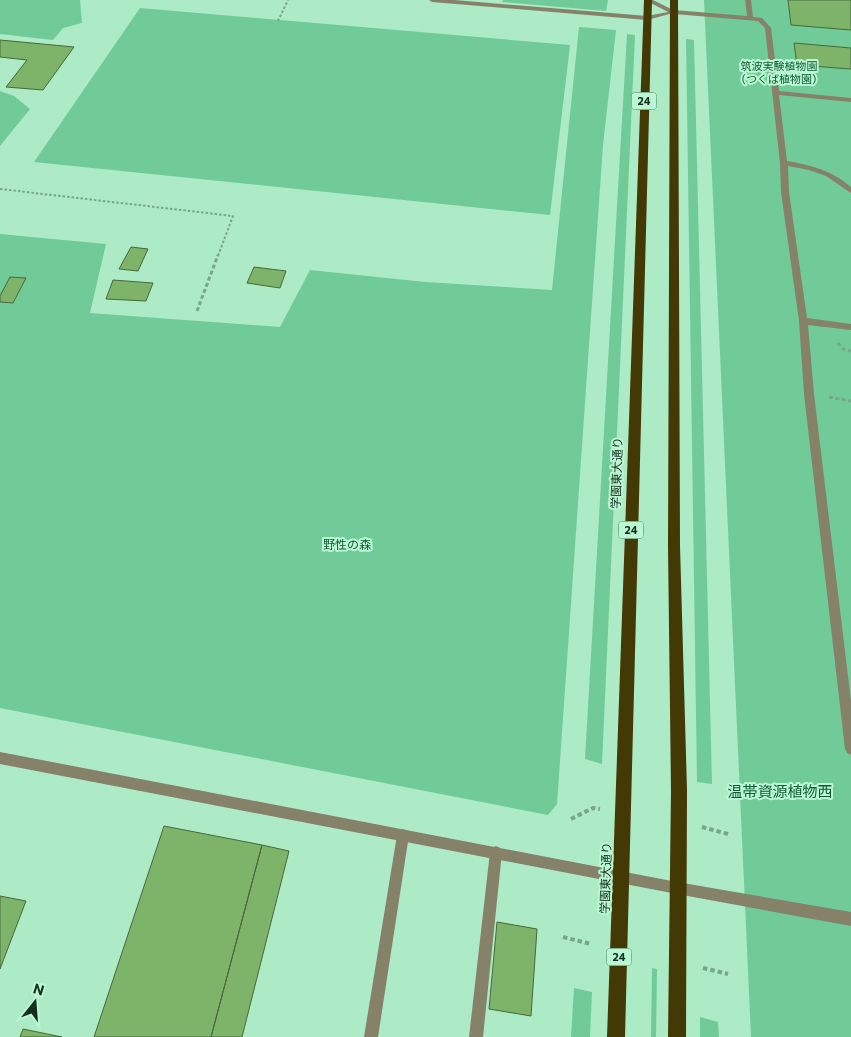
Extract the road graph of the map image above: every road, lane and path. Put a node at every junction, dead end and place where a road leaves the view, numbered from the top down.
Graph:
1 (288, 0) edge
2 (432, 0) edge
3 (648, 0) edge
4 (674, 0) edge
5 (748, 0) edge
6 (487, 2) edge
7 (674, 12) junction
8 (647, 18) junction
9 (750, 19) junction
10 (278, 21) dead end
11 (777, 93) junction
12 (851, 100) edge
13 (784, 163) junction
14 (0, 189) edge
15 (851, 190) edge
16 (197, 311) dead end
17 (803, 321) junction
18 (851, 327) edge
19 (851, 736) edge
20 (851, 748) edge
21 (0, 758) edge
22 (603, 810) dead end
23 (571, 819) dead end
24 (699, 827) dead end
25 (403, 834) junction
26 (728, 834) dead end
27 (496, 852) junction
28 (622, 877) junction
29 (677, 888) junction
30 (851, 919) edge
31 (563, 937) dead end
32 (591, 944) dead end
33 (702, 968) dead end
34 (728, 974) dead end
35 (371, 1037) edge
36 (476, 1037) edge
37 (616, 1037) edge
38 (677, 1037) edge

1 - 10 path
2 - 6 street
3 - 7 street
3 - 8 main road, 学園東大通り / 24
4 - 7 main road, 24
5 - 9 street
6 - 8 street
7 - 8 street
7 - 9 street
7 - 29 main road, 24
8 - 28 main road, 学園東大通り / 24
9 - 11 street
11 - 12 street
11 - 13 street
13 - 15 street
13 - 17 street
14 - 16 path
17 - 18 street
17 - 19 street
19 - 20 street
21 - 25 street
22 - 23 path
24 - 26 path
25 - 27 street
25 - 35 street
27 - 28 street
27 - 36 street
28 - 29 street
28 - 37 main road, 学園東大通り / 24
29 - 30 street
29 - 38 main road, 24
31 - 32 path
33 - 34 path

